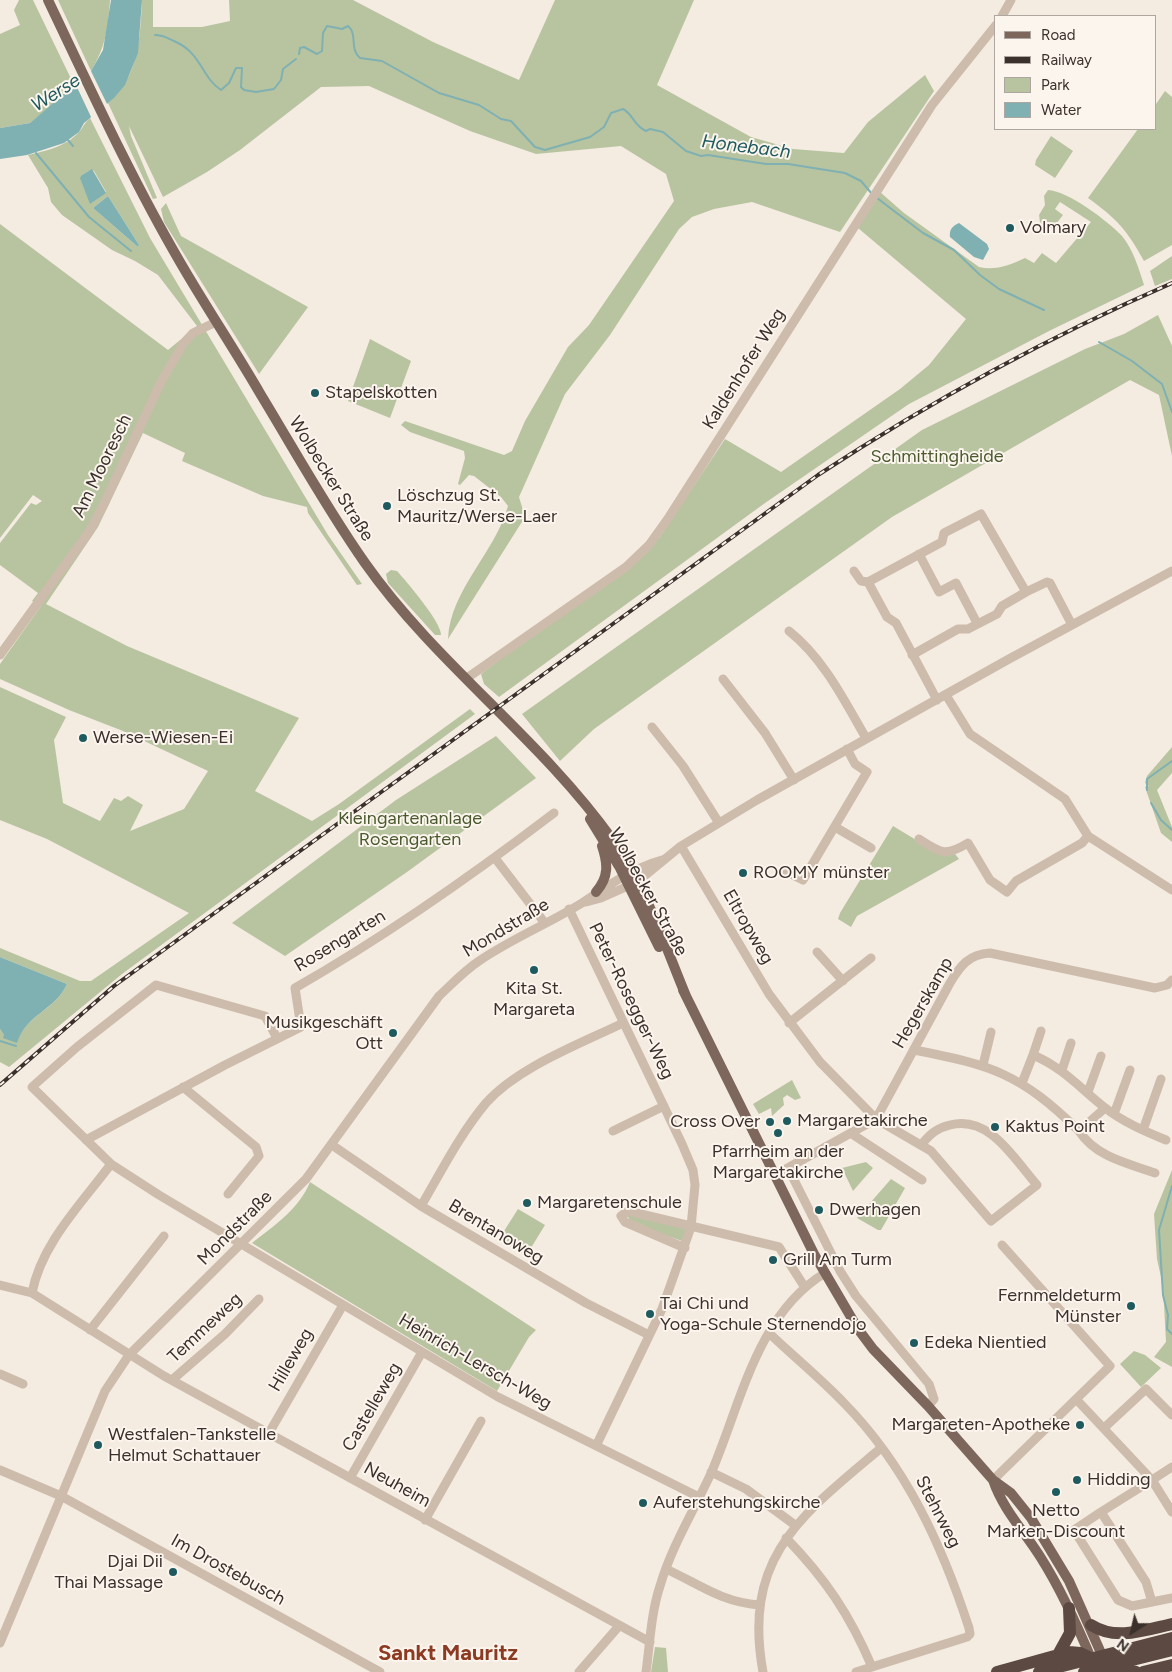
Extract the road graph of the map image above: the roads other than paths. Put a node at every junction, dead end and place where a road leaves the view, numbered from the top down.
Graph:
1 (48, 0) edge
2 (1011, 0) edge
3 (1003, 15) edge
4 (994, 27) edge
5 (216, 322) junction
6 (919, 554) junction
7 (854, 571) dead end
8 (1172, 571) edge
9 (868, 582) junction
10 (1026, 592) junction
11 (977, 623) junction
12 (1072, 625) junction
13 (789, 631) dead end
14 (0, 655) edge
15 (912, 655) junction
16 (467, 678) junction
17 (723, 678) dead end
18 (946, 695) junction
19 (936, 700) junction
20 (652, 727) dead end
21 (866, 738) junction
22 (847, 749) junction
23 (794, 780) junction
24 (583, 804) junction
25 (554, 813) dead end
26 (720, 823) junction
27 (835, 827) junction
28 (596, 831) junction
29 (1088, 836) junction
30 (919, 839) dead end
31 (681, 846) junction
32 (871, 848) dead end
33 (495, 858) junction
34 (785, 871) dead end
35 (630, 879) junction
36 (1172, 890) edge
37 (596, 892) junction
38 (580, 904) junction
39 (569, 909) junction
40 (544, 922) junction
41 (817, 952) dead end
42 (871, 958) dead end
43 (1172, 980) edge
44 (843, 981) junction
45 (623, 1023) junction
46 (789, 1023) junction
47 (1040, 1030) dead end
48 (991, 1032) dead end
49 (277, 1038) junction
50 (1071, 1043) dead end
51 (914, 1050) junction
52 (1033, 1054) junction
53 (1101, 1056) dead end
54 (984, 1065) junction
55 (1062, 1070) junction
56 (1130, 1070) dead end
57 (1161, 1079) dead end
58 (1022, 1083) junction
59 (183, 1087) junction
60 (1088, 1092) junction
61 (664, 1106) junction
62 (1105, 1108) junction
63 (1114, 1114) junction
64 (876, 1119) junction
65 (1143, 1130) junction
66 (1079, 1131) junction
67 (613, 1132) dead end
68 (852, 1134) junction
69 (86, 1140) junction
70 (1166, 1140) dead end
71 (922, 1144) junction
72 (332, 1145) junction
73 (111, 1164) junction
74 (788, 1168) junction
75 (1155, 1173) dead end
76 (775, 1175) junction
77 (922, 1180) dead end
78 (228, 1194) dead end
79 (421, 1206) junction
80 (691, 1227) junction
81 (164, 1236) dead end
82 (242, 1244) junction
83 (1002, 1245) dead end
84 (685, 1248) junction
85 (824, 1273) junction
86 (0, 1285) edge
87 (804, 1286) junction
88 (32, 1292) junction
89 (260, 1299) dead end
90 (343, 1305) junction
91 (90, 1330) junction
92 (768, 1333) junction
93 (649, 1335) junction
94 (422, 1352) junction
95 (128, 1355) junction
96 (0, 1374) edge
97 (172, 1380) junction
98 (23, 1384) dead end
99 (1076, 1399) junction
100 (928, 1406) junction
101 (1172, 1415) edge
102 (481, 1421) dead end
103 (1104, 1428) junction
104 (269, 1432) junction
105 (596, 1446) junction
106 (881, 1448) junction
107 (1172, 1467) edge
108 (711, 1472) junction
109 (1, 1473) edge
110 (350, 1478) junction
111 (993, 1480) junction
112 (1152, 1480) junction
113 (61, 1496) junction
114 (699, 1497) junction
115 (1101, 1512) junction
116 (1172, 1512) edge
117 (425, 1520) junction
118 (795, 1525) junction
119 (786, 1538) junction
120 (666, 1569) junction
121 (1172, 1598) edge
122 (1152, 1602) junction
123 (759, 1605) junction
124 (1069, 1608) junction
125 (1172, 1624) edge
126 (1091, 1625) junction
127 (619, 1626) junction
128 (1124, 1635) junction
129 (1172, 1638) edge
130 (650, 1642) junction
131 (0, 1643) edge
132 (1172, 1650) edge
133 (1060, 1653) junction
134 (1098, 1662) edge
135 (1172, 1665) edge
136 (872, 1667) junction
137 (380, 1672) edge
138 (579, 1672) edge
139 (646, 1672) edge
140 (763, 1672) edge
141 (856, 1672) edge
142 (997, 1672) edge
143 (1039, 1672) edge
144 (1136, 1672) edge
145 (1143, 1672) edge

1 - 5 main road, Wolbecker Straße
2 - 3 street
4 - 16 street, Kaldenhofer Weg
5 - 14 street, Am Mooresch
5 - 16 main road, Wolbecker Straße
6 - 9 street
6 - 10 street
6 - 11 street
7 - 9 street
8 - 12 street
9 - 15 street
10 - 11 street
10 - 12 street
11 - 15 street
12 - 18 street
13 - 21 street
15 - 19 street
16 - 24 main road, Wolbecker Straße
17 - 23 street
18 - 19 street
18 - 29 street
19 - 21 street
20 - 26 street
21 - 22 street
22 - 23 street
22 - 27 street
23 - 26 street
24 - 28 main road, Wolbecker Straße
24 - 35 main road, Wolbecker Straße
25 - 33 street, Rosengarten
26 - 31 street
27 - 32 street
27 - 34 street
28 - 35 main road, Wolbecker Straße
28 - 37 main road
29 - 30 street
29 - 36 street
31 - 35 street
31 - 46 street, Eltropweg
33 - 40 street
33 - 49 street, Rosengarten
35 - 37 street, Mondstraße
35 - 38 street, Mondstraße
35 - 76 main road, Wolbecker Straße
37 - 38 street, Mondstraße
38 - 39 street, Mondstraße
39 - 40 street, Mondstraße
39 - 45 street, Peter-Rosegger-Weg
40 - 72 street, Mondstraße
41 - 44 street
42 - 44 street
43 - 51 street, Hegerskamp
44 - 46 street
45 - 61 street, Peter-Rosegger-Weg
45 - 79 street
46 - 64 street, Eltropweg
47 - 52 street
48 - 54 street
49 - 59 street, Rosengarten
49 - 69 street, Heinrich-Lersch-Weg
50 - 55 street
51 - 54 street
51 - 64 street, Hegerskamp
52 - 55 street
52 - 58 street
53 - 60 street
54 - 58 street
55 - 60 street
56 - 63 street
57 - 65 street
58 - 66 street
59 - 69 street, Rosengarten
59 - 78 street
60 - 62 street
61 - 67 street, Peter-Rosegger-Weg
61 - 80 street, Peter-Rosegger-Weg
62 - 63 street
62 - 66 street
63 - 65 street
64 - 68 street, Hegerskamp
64 - 71 street, Eltropweg
65 - 70 street
66 - 75 street
68 - 74 street, Hegerskamp
68 - 77 street
69 - 73 street, Heinrich-Lersch-Weg
71 - 71 street, Eltropweg
72 - 79 street, Brentanoweg
72 - 82 street, Mondstraße
73 - 82 street, Heinrich-Lersch-Weg
73 - 88 street
74 - 76 street, Hegerskamp
74 - 100 street
76 - 85 main road, Wolbecker Straße
79 - 93 street, Brentanoweg
80 - 84 street, Peter-Rosegger-Weg
80 - 84 street
80 - 87 street
81 - 91 street
82 - 90 street, Heinrich-Lersch-Weg
82 - 95 street, Mondstraße
83 - 99 street
84 - 93 street, Peter-Rosegger-Weg
85 - 87 street
85 - 100 main road, Wolbecker Straße
86 - 88 street
87 - 92 street
88 - 91 street, Neuheim
89 - 97 street, Temmeweg
90 - 94 street, Heinrich-Lersch-Weg
90 - 104 street, Hilleweg
91 - 95 street, Neuheim
92 - 106 street, Stehrweg
92 - 108 street
93 - 105 street, Peter-Rosegger-Weg
94 - 105 street, Heinrich-Lersch-Weg
94 - 110 street, Castelleweg
95 - 97 street, Neuheim
95 - 113 street, Mondstraße
96 - 98 street
97 - 104 street, Neuheim
99 - 103 street
99 - 111 street
100 - 111 main road, Wolbecker Straße
101 - 103 street
102 - 117 street
103 - 112 street
104 - 110 street, Neuheim
105 - 114 street, Heinrich-Lersch-Weg
106 - 118 street
106 - 136 street, Stehrweg
107 - 112 street
108 - 114 street
108 - 118 street
109 - 113 street, Im Drostebusch
110 - 117 street, Neuheim
111 - 124 main road, Wolbecker Straße
111 - 126 main road, Wolbecker Straße
112 - 115 street
112 - 116 street
113 - 131 street, Mondstraße
113 - 137 street, Im Drostebusch
114 - 120 street
115 - 122 street
115 - 122 street
117 - 127 street, Neuheim
118 - 119 street
119 - 123 street
119 - 136 street
120 - 123 street
120 - 130 street
121 - 122 street
123 - 140 street
124 - 133 highway
124 - 134 main road, Wolbecker Straße
125 - 128 highway
126 - 128 highway
126 - 134 main road, Wolbecker Straße
127 - 130 street, Neuheim
127 - 138 street
128 - 134 highway
129 - 143 highway
130 - 139 street
132 - 134 highway
133 - 134 highway
133 - 142 highway
134 - 144 highway
135 - 145 highway
136 - 141 street, Stehrweg

